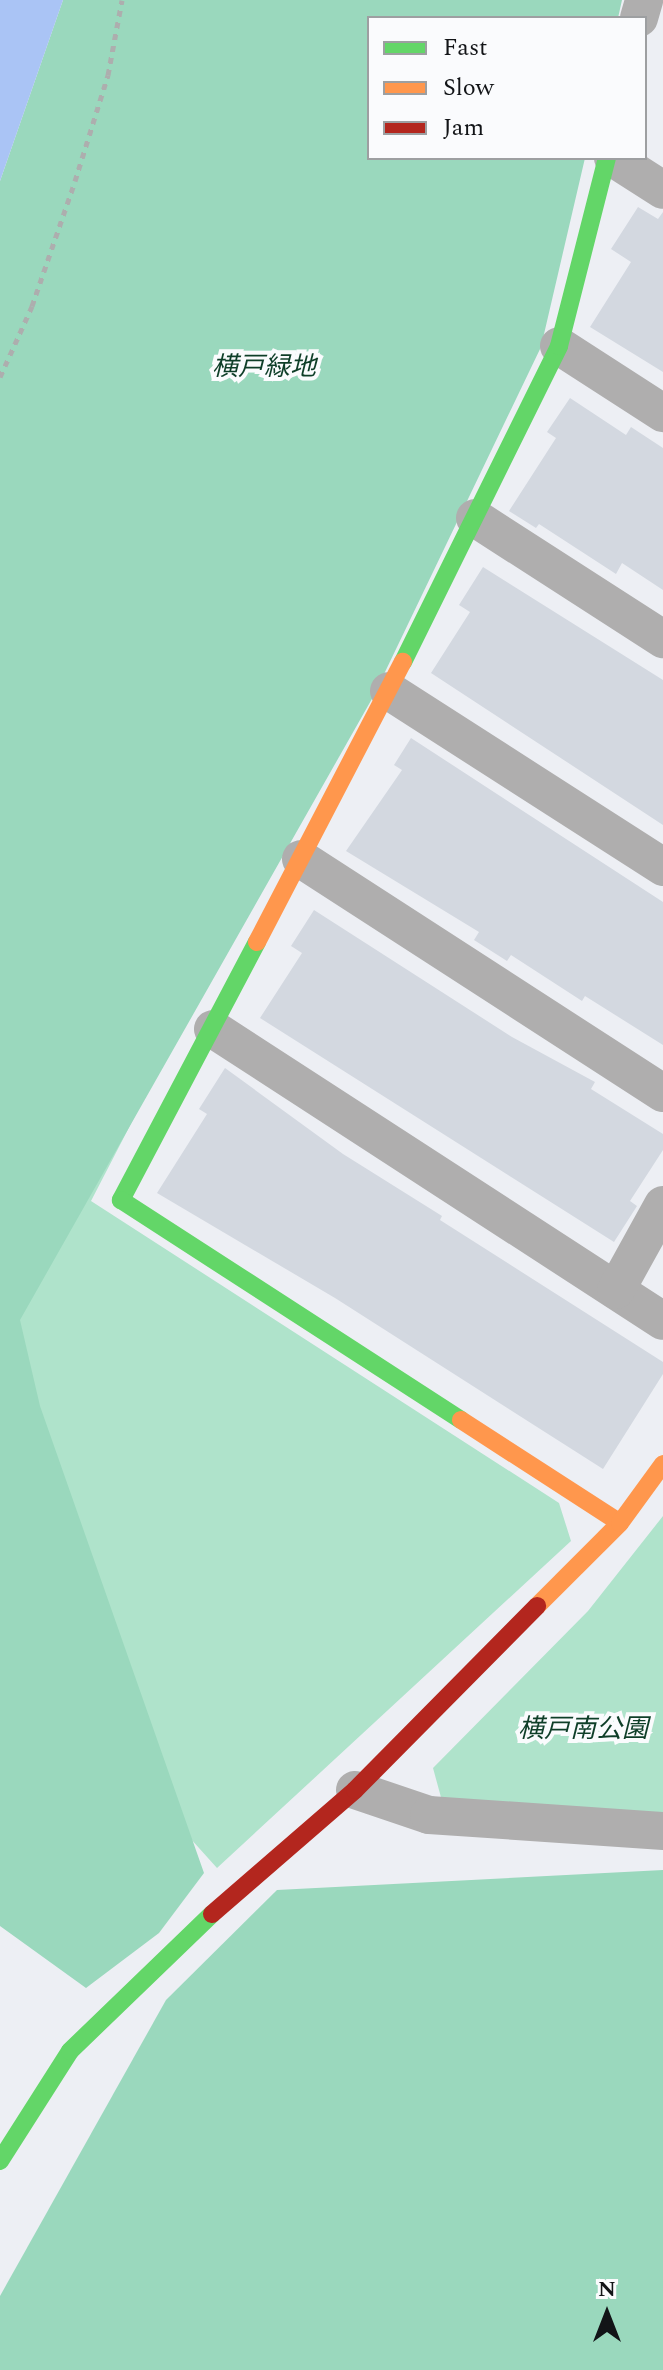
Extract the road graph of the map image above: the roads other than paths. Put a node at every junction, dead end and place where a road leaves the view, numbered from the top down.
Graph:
1 (609, 160) edge
2 (613, 160) edge
3 (663, 190) edge
4 (559, 346) junction
5 (663, 413) edge
6 (475, 518) junction
7 (663, 639) edge
8 (389, 691) junction
9 (301, 859) junction
10 (663, 867) edge
11 (213, 1029) junction
12 (663, 1093) edge
13 (663, 1205) edge
14 (616, 1290) junction
15 (663, 1321) edge
16 (663, 1464) edge
17 (620, 1523) junction
18 (355, 1790) junction
19 (663, 1831) edge
20 (0, 2161) edge

1 - 4 street
2 - 3 street
4 - 5 street
4 - 6 street
6 - 7 street
6 - 8 street
8 - 9 street
8 - 10 street
9 - 11 street
9 - 12 street
11 - 14 street
11 - 17 street
13 - 14 street
14 - 15 street
16 - 17 street
17 - 18 street
18 - 19 street
18 - 20 street

